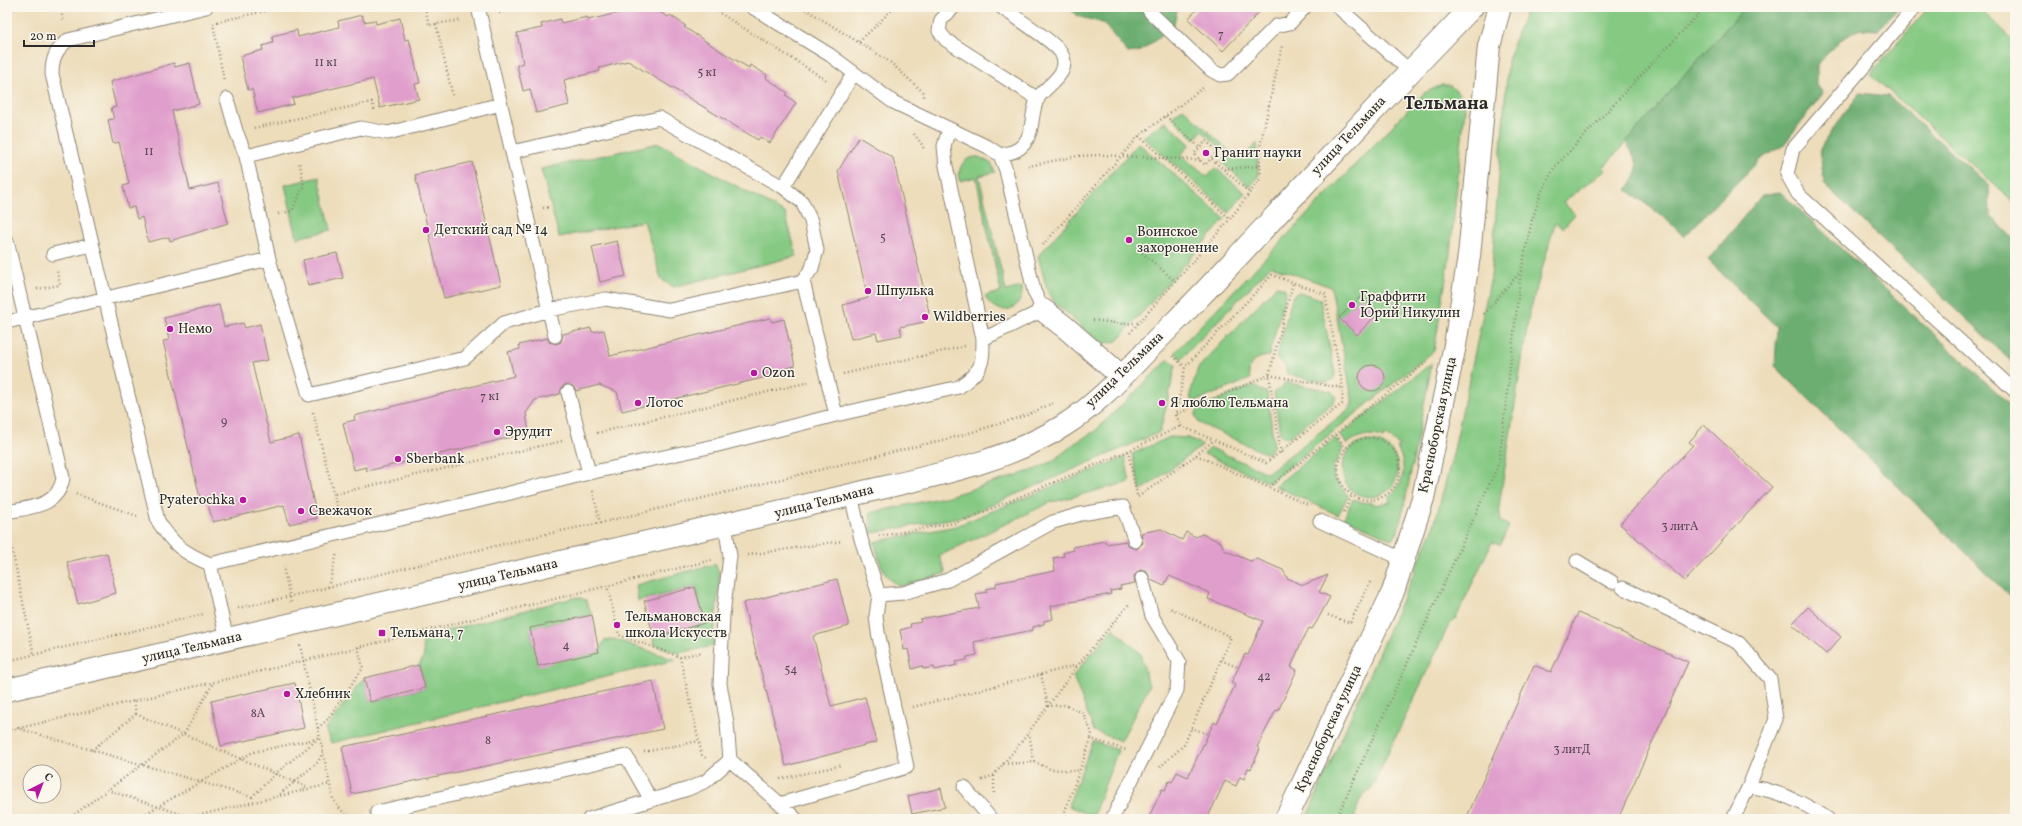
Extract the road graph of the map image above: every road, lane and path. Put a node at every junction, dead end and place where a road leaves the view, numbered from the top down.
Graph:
1 (17, 7) edge
2 (282, 7) edge
3 (478, 7) edge
4 (710, 7) edge
5 (752, 7) edge
6 (802, 7) edge
7 (896, 7) edge
8 (954, 7) edge
9 (1001, 7) edge
10 (1147, 7) edge
11 (1305, 7) edge
12 (1338, 7) edge
13 (1472, 7) edge
14 (1500, 7) edge
15 (1705, 7) edge
16 (1915, 7) edge
17 (209, 12) edge
18 (7, 13) edge
19 (213, 23) junction
20 (1290, 23) junction
21 (436, 24) dead end
22 (205, 25) dead end
23 (859, 42) junction
24 (1410, 71) junction
25 (854, 73) junction
26 (1220, 75) junction
27 (843, 90) junction
28 (227, 99) joint
29 (1038, 99) junction
30 (453, 100) dead end
31 (501, 104) junction
32 (375, 114) dead end
33 (1166, 116) junction
34 (926, 118) junction
35 (291, 120) junction
36 (949, 129) junction
37 (909, 130) dead end
38 (236, 132) junction
39 (1139, 136) junction
40 (296, 144) junction
41 (1200, 148) junction
42 (512, 152) junction
43 (926, 153) dead end
44 (1000, 155) junction
45 (1123, 155) junction
46 (246, 156) junction
47 (1161, 157) junction
48 (1212, 159) junction
49 (1200, 160) junction
50 (1260, 166) junction
51 (1223, 169) junction
52 (1006, 170) junction
53 (784, 187) junction
54 (1250, 193) junction
55 (260, 219) junction
56 (1230, 219) junction
57 (7, 242) edge
58 (92, 245) junction
59 (1139, 250) dead end
60 (53, 254) joint
61 (269, 259) junction
62 (1028, 261) junction
63 (1521, 271) junction
64 (803, 280) junction
65 (1175, 281) junction
66 (1293, 283) junction
67 (19, 293) junction
68 (104, 298) junction
69 (549, 310) junction
70 (1043, 310) junction
71 (1481, 317) dead end
72 (24, 318) junction
73 (7, 322) edge
74 (1138, 323) dead end
75 (556, 336) dead end
76 (983, 339) junction
77 (1170, 353) dead end
78 (1432, 358) dead end
79 (1185, 367) junction
80 (1269, 375) junction
81 (1121, 376) junction
82 (826, 378) junction
83 (1343, 388) junction
84 (568, 392) dead end
85 (2015, 392) edge
86 (309, 395) junction
87 (1058, 400) dead end
88 (836, 415) junction
89 (1176, 415) junction
90 (1181, 426) junction
91 (1336, 434) junction
92 (580, 438) junction
93 (1214, 440) junction
94 (1346, 448) junction
95 (1128, 451) junction
96 (1281, 453) junction
97 (1196, 454) junction
98 (588, 473) junction
99 (1269, 487) junction
100 (61, 488) junction
101 (335, 494) junction
102 (1352, 494) junction
103 (851, 496) junction
104 (1138, 498) junction
105 (1123, 507) junction
106 (1312, 507) dead end
107 (7, 512) edge
108 (1343, 514) dead end
109 (339, 516) junction
110 (332, 518) dead end
111 (158, 521) junction
112 (1320, 521) dead end
113 (7, 523) edge
114 (600, 523) junction
115 (725, 525) junction
116 (343, 533) junction
117 (861, 539) junction
118 (1135, 541) dead end
119 (279, 548) junction
120 (1385, 551) junction
121 (730, 556) junction
122 (1404, 560) junction
123 (1577, 561) dead end
124 (210, 564) junction
125 (1143, 582) joint
126 (607, 585) junction
127 (328, 588) junction
128 (878, 595) junction
129 (290, 597) junction
130 (292, 608) dead end
131 (220, 611) junction
132 (1328, 615) dead end
133 (227, 640) junction
134 (299, 643) dead end
135 (358, 647) junction
136 (721, 648) junction
137 (34, 655) junction
138 (1221, 660) dead end
139 (7, 661) edge
140 (303, 661) junction
141 (1078, 665) junction
142 (1239, 668) dead end
143 (1041, 674) junction
144 (213, 682) junction
145 (7, 690) edge
146 (134, 701) junction
147 (1048, 706) junction
148 (895, 712) junction
149 (136, 714) junction
150 (16, 728) junction
151 (1191, 728) dead end
152 (318, 729) junction
153 (7, 730) edge
154 (1029, 733) junction
155 (184, 734) junction
156 (1208, 734) dead end
157 (320, 738) junction
158 (1091, 739) junction
159 (699, 741) dead end
160 (92, 750) junction
161 (323, 752) junction
162 (626, 756) junction
163 (1144, 757) junction
164 (240, 758) junction
165 (730, 760) junction
166 (1034, 762) junction
167 (847, 764) dead end
168 (1003, 764) junction
169 (141, 765) junction
170 (1080, 771) junction
171 (276, 774) junction
172 (293, 782) junction
173 (198, 783) junction
174 (330, 784) junction
175 (758, 784) junction
176 (1749, 786) junction
177 (964, 787) joint
178 (309, 788) junction
179 (107, 790) junction
180 (279, 794) junction
181 (252, 797) junction
182 (651, 800) junction
183 (253, 802) junction
184 (780, 804) junction
185 (158, 806) junction
186 (377, 812) joint
187 (402, 813) edge
188 (191, 817) junction
189 (68, 819) edge
190 (136, 819) edge
191 (183, 819) edge
192 (589, 819) edge
193 (796, 819) edge
194 (991, 819) edge
195 (1062, 819) edge
196 (1112, 819) edge
197 (1286, 819) edge
198 (1336, 819) edge
199 (1732, 819) edge
200 (1828, 819) edge

1 - 18 path
2 - 19 path
3 - 31 lane
4 - 27 path
5 - 25 lane
6 - 23 path
7 - 23 path
8 - 29 lane
9 - 29 lane
10 - 26 lane
11 - 20 lane
12 - 24 lane
13 - 24 main road, улица Тельмана
14 - 122 main road, Красноборская улица
15 - 63 path
16 - 85 lane
17 - 19 path
17 - 58 lane
19 - 22 path
19 - 28 path
20 - 26 lane
20 - 50 path
21 - 30 path
23 - 34 path
24 - 81 main road, улица Тельмана
25 - 27 lane
25 - 34 lane
26 - 33 path
27 - 53 lane
28 - 38 lane
29 - 44 lane
31 - 40 lane
31 - 42 lane
32 - 35 path
33 - 39 path
33 - 41 path
34 - 36 lane
35 - 38 path
35 - 40 path
36 - 44 lane
36 - 76 lane
37 - 43 path
38 - 46 lane
39 - 45 path
39 - 47 path
40 - 46 lane
40 - 55 path
41 - 48 path
41 - 49 path
42 - 53 lane
42 - 69 lane
44 - 52 lane
45 - 47 path
45 - 52 path
45 - 62 path
46 - 55 lane
47 - 49 path
47 - 56 path
48 - 49 path
48 - 51 path
50 - 51 path
50 - 54 path
51 - 54 path
52 - 62 lane
53 - 64 lane
54 - 56 path
55 - 61 lane
56 - 65 path
57 - 67 lane
58 - 60 lane
58 - 68 lane
59 - 65 path
60 - 67 path
61 - 68 lane
61 - 86 lane
62 - 70 lane
63 - 71 path
63 - 198 path
64 - 69 lane
64 - 82 lane
65 - 74 path
66 - 79 path
66 - 80 path
66 - 83 path
67 - 72 lane
68 - 72 lane
68 - 111 lane
69 - 75 lane
69 - 86 lane
70 - 76 lane
70 - 81 main road
72 - 73 lane
72 - 100 lane
76 - 82 path
76 - 88 lane
77 - 79 path
78 - 91 path
79 - 89 path
80 - 83 path
80 - 89 path
80 - 96 path
81 - 103 main road, улица Тельмана
82 - 88 lane
82 - 92 path
83 - 96 path
84 - 92 lane
86 - 101 path
87 - 114 path
88 - 98 lane
89 - 90 path
90 - 93 path
90 - 95 path
91 - 94 path
91 - 99 path
92 - 98 lane
92 - 101 path
93 - 96 path
93 - 97 path
94 - 102 path
94 - 102 path
95 - 104 path
95 - 117 path
97 - 99 path
97 - 104 path
98 - 114 path
98 - 116 lane
99 - 106 path
100 - 107 lane
100 - 111 path
101 - 109 path
102 - 108 path
103 - 115 main road, улица Тельмана
103 - 117 lane
104 - 105 path
105 - 118 lane
105 - 128 lane
109 - 110 path
109 - 116 path
111 - 124 lane
112 - 120 lane
113 - 137 path
114 - 127 path
115 - 121 lane
115 - 133 main road, улица Тельмана
116 - 119 lane
116 - 127 path
117 - 121 path
117 - 128 lane
119 - 124 lane
119 - 129 path
120 - 122 lane
120 - 132 path
121 - 126 path
121 - 136 lane
122 - 197 main road, Красноборская улица
123 - 176 lane
124 - 131 lane
125 - 141 path
125 - 163 lane
126 - 135 path
126 - 136 path
127 - 129 path
128 - 148 lane
129 - 130 path
129 - 131 path
131 - 133 lane
131 - 137 path
133 - 145 main road, улица Тельмана
134 - 140 path
135 - 140 path
135 - 152 path
136 - 165 lane
137 - 139 path
138 - 142 path
140 - 144 path
140 - 152 path
141 - 143 path
141 - 147 path
143 - 147 path
143 - 148 path
144 - 146 path
144 - 155 path
146 - 149 path
146 - 150 path
147 - 154 path
147 - 158 path
148 - 184 lane
149 - 155 path
149 - 160 path
150 - 153 path
150 - 160 path
151 - 156 path
152 - 157 path
154 - 166 path
154 - 168 path
155 - 164 path
155 - 169 path
157 - 161 path
157 - 164 path
157 - 171 path
158 - 163 path
158 - 170 path
159 - 162 path
160 - 169 path
161 - 172 path
161 - 174 path
162 - 182 lane
162 - 187 lane
163 - 196 lane
164 - 171 path
164 - 173 path
165 - 175 lane
165 - 182 lane
166 - 168 path
166 - 170 path
167 - 175 path
168 - 177 path
169 - 173 path
169 - 179 path
170 - 195 path
171 - 172 path
171 - 181 path
172 - 178 path
172 - 180 path
173 - 181 path
173 - 185 path
174 - 178 path
174 - 186 path
175 - 184 lane
176 - 199 lane
176 - 200 lane
177 - 194 lane
178 - 180 path
179 - 185 path
179 - 189 path
180 - 183 path
181 - 183 path
182 - 192 lane
183 - 188 path
184 - 193 lane
185 - 188 path
185 - 190 path
186 - 187 lane
188 - 191 path

